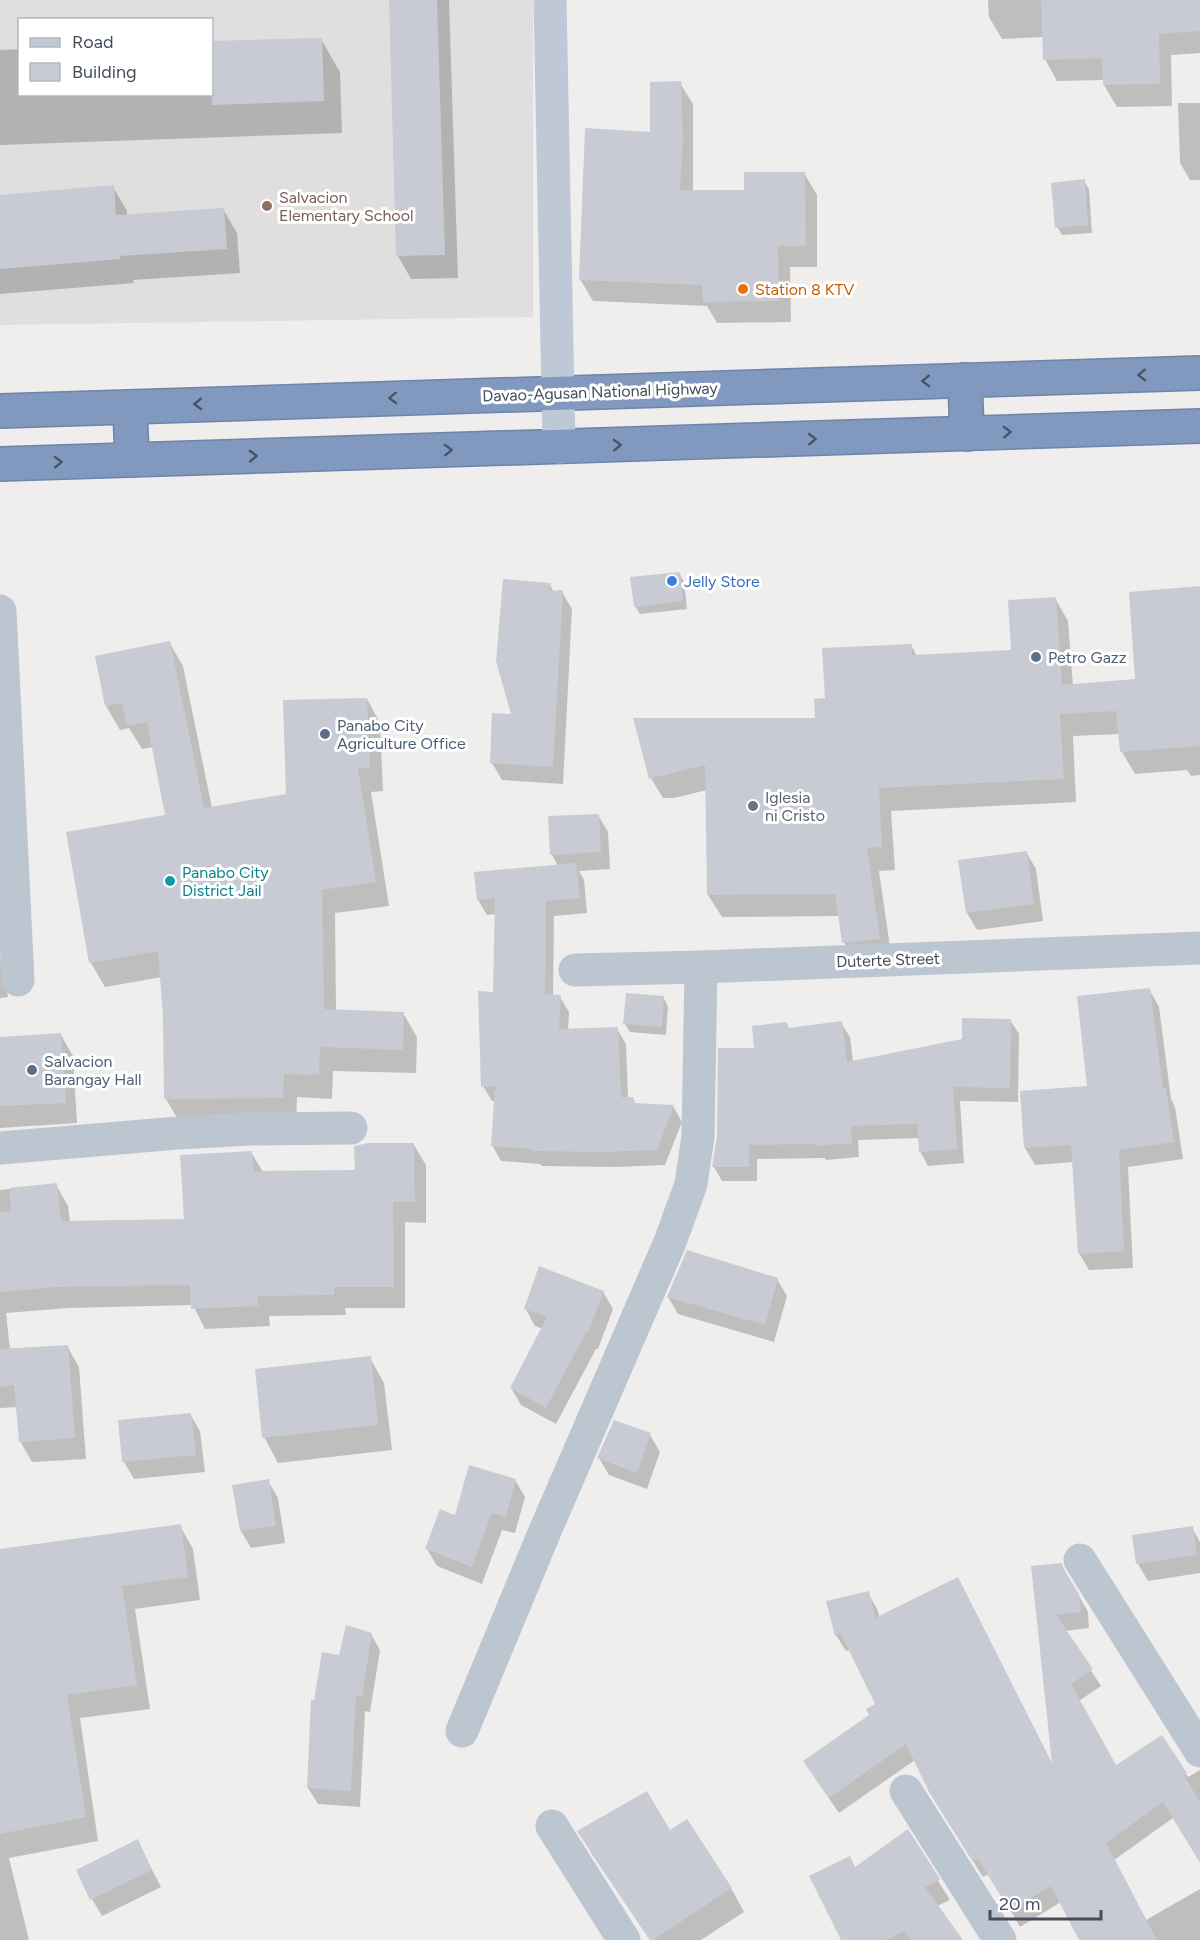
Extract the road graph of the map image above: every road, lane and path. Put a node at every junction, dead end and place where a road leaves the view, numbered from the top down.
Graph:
1 (549, 0) edge
2 (1200, 373) edge
3 (965, 380) junction
4 (557, 393) junction
5 (130, 407) junction
6 (0, 411) edge
7 (1200, 426) edge
8 (967, 434) junction
9 (559, 447) junction
10 (132, 460) junction
11 (0, 464) edge
12 (0, 611) edge
13 (1200, 948) edge
14 (700, 968) junction
15 (575, 970) dead end
16 (18, 980) dead end
17 (351, 1128) dead end
18 (0, 1148) edge
19 (1080, 1560) dead end
20 (462, 1731) dead end
21 (1200, 1751) edge
22 (906, 1791) dead end
23 (552, 1826) dead end
24 (624, 1940) edge
25 (1000, 1940) edge

1 - 4 street
2 -> 3 highway, Davao-Agusan National Highway
3 -> 4 highway, Davao-Agusan National Highway
3 - 8 highway
4 -> 5 highway, Davao-Agusan National Highway
4 - 9 street
5 - 6 highway, Davao-Agusan National Highway
5 - 10 highway
8 -> 7 highway
9 -> 8 highway
10 -> 9 highway
11 -> 10 highway
12 - 16 street
13 - 14 street, Duterte Street
14 - 15 street, Duterte Street
14 - 20 street
17 - 18 street
19 - 21 street
22 - 25 street
23 - 24 street

